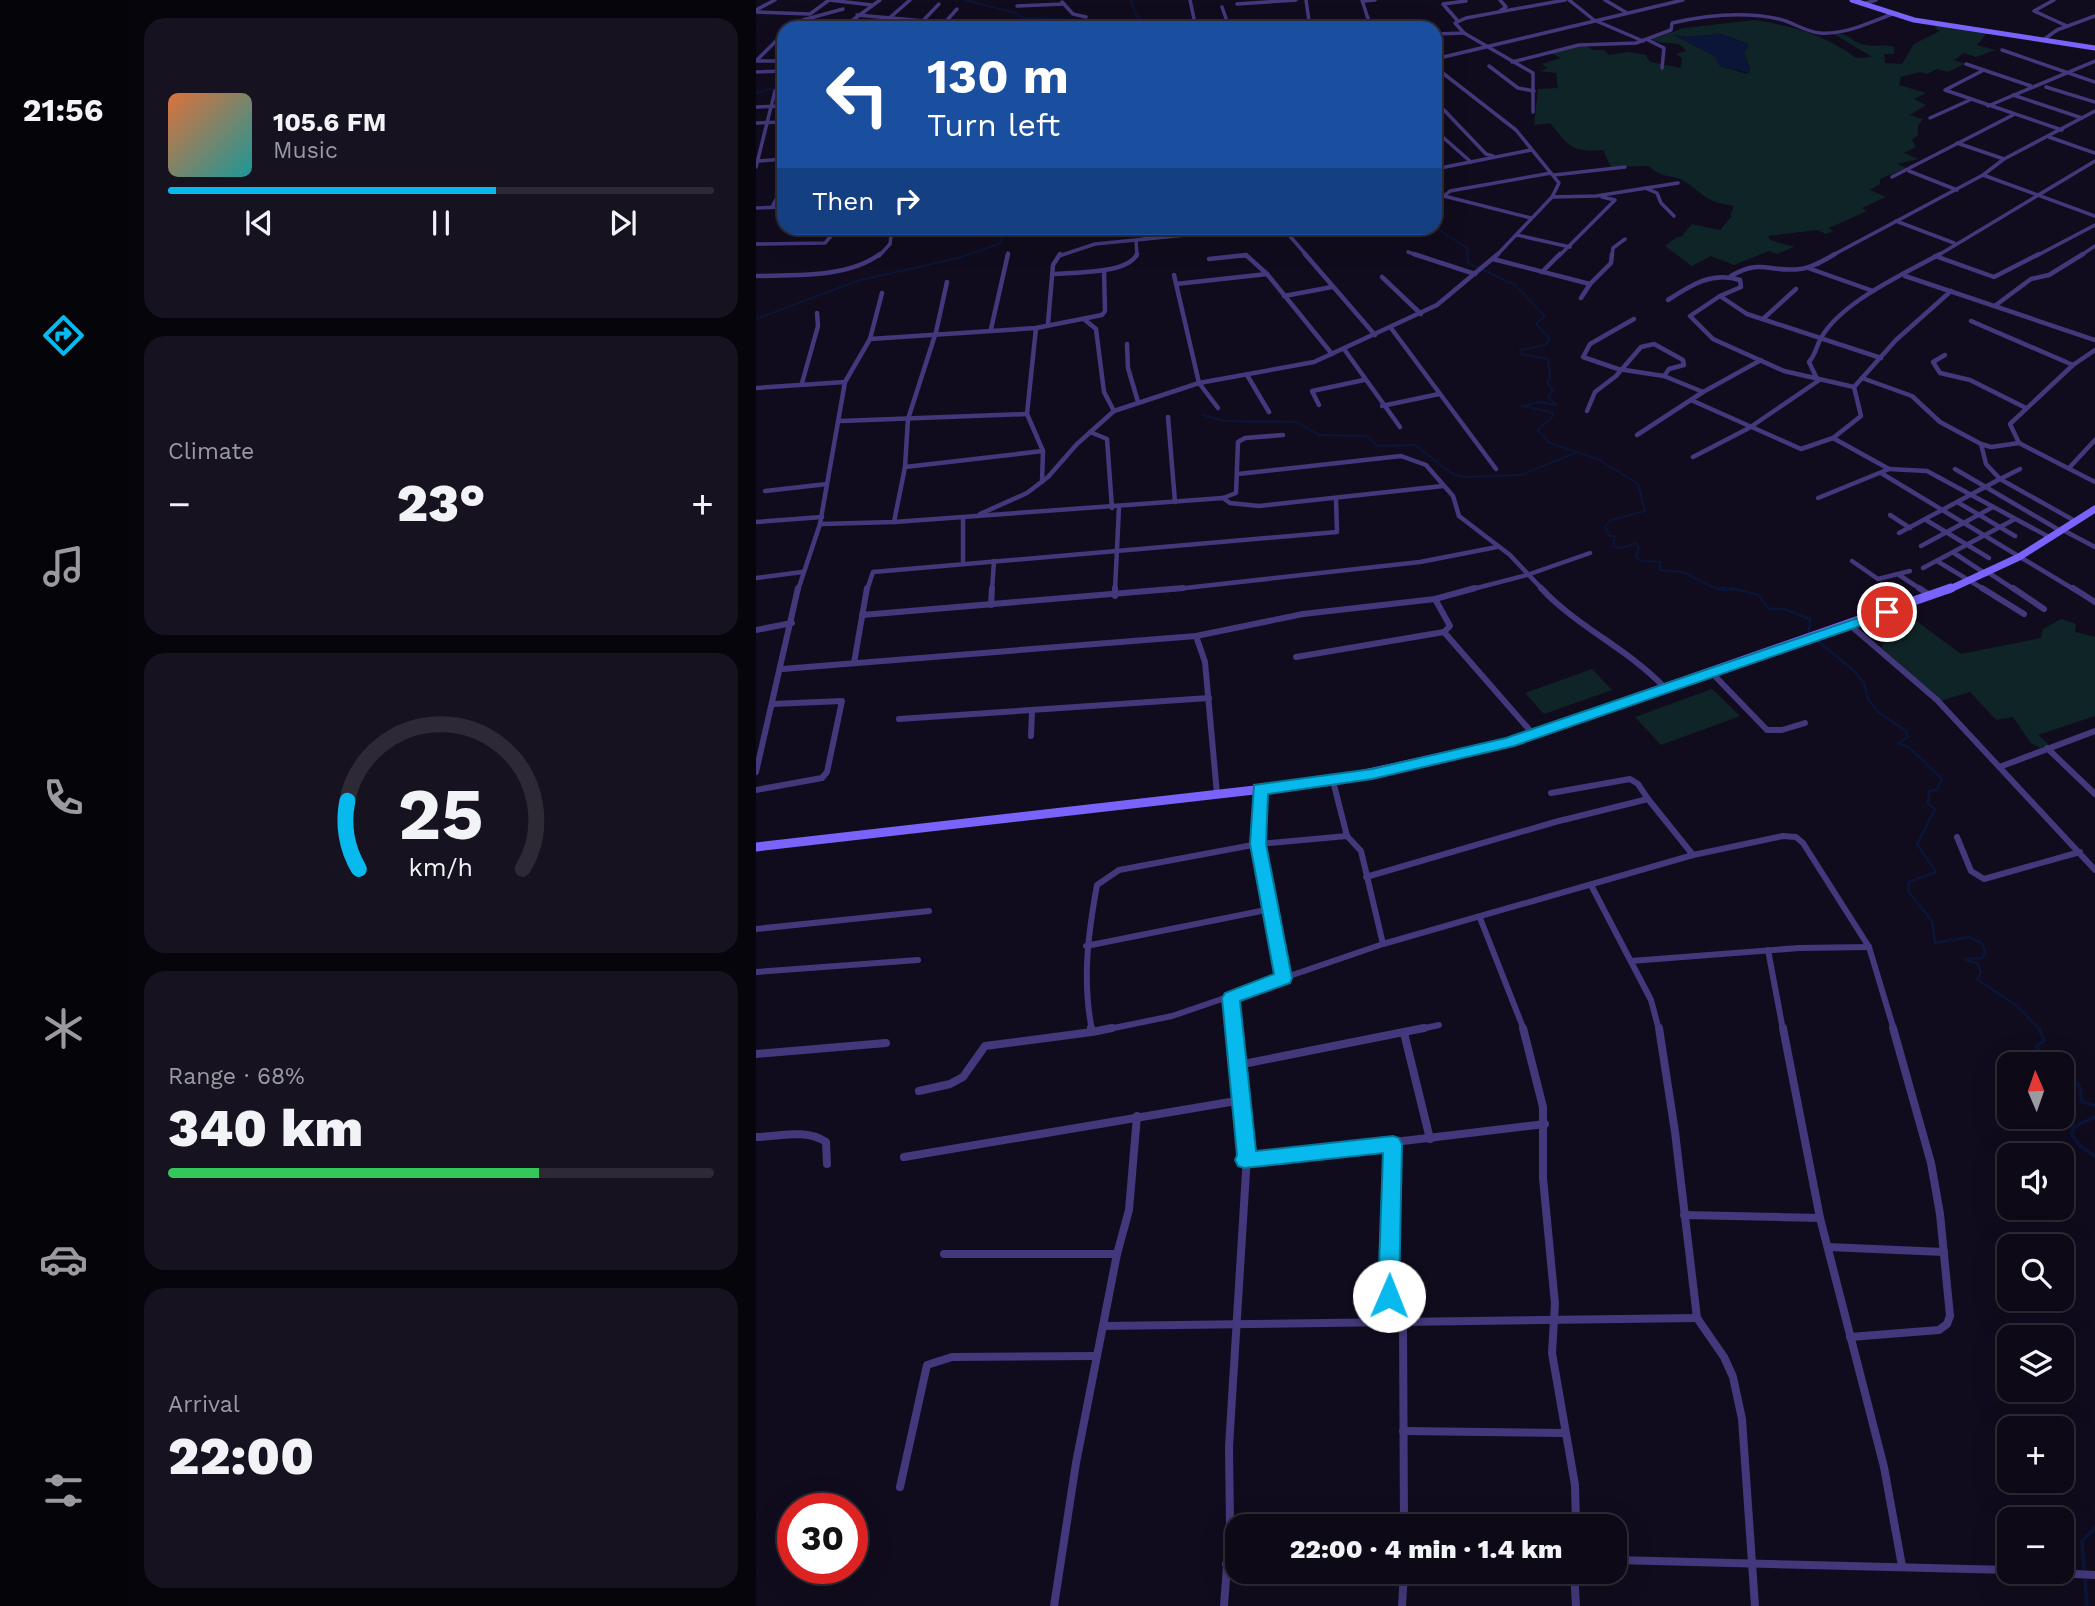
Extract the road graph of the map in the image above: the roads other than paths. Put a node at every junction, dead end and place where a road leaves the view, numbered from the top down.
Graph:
1 (775, 0) edge
2 (829, 0) edge
3 (880, 0) edge
4 (910, 0) edge
5 (1190, 0) edge
6 (1296, 0) edge
7 (1306, 0) edge
8 (1363, 0) edge
9 (1375, 0) edge
10 (1500, 0) edge
11 (1544, 0) edge
12 (1567, 0) edge
13 (1605, 0) edge
14 (1683, 0) edge
15 (1852, 0) edge
16 (1876, 0) edge
17 (2054, 0) edge
18 (1466, 1) edge
19 (1062, 2) edge
20 (1548, 3) junction
21 (1237, 4) dead end
22 (1863, 4) junction
23 (872, 5) junction
24 (939, 5) dead end
25 (1017, 6) dead end
26 (1506, 7) junction
27 (1222, 8) dead end
28 (843, 9) dead end
29 (957, 9) dead end
30 (1515, 9) junction
31 (756, 11) edge
32 (1497, 13) junction
33 (1628, 13) junction
34 (857, 15) junction
35 (1892, 15) junction
36 (2095, 16) edge
37 (1086, 17) dead end
38 (888, 19) junction
39 (1458, 20) junction
40 (1597, 20) junction
41 (804, 21) edge
42 (850, 21) edge
43 (925, 21) junction
44 (945, 21) junction
45 (992, 21) dead end
46 (1195, 21) edge
47 (1227, 21) edge
48 (1309, 21) edge
49 (1369, 21) edge
50 (2067, 26) junction
51 (1464, 33) junction
52 (1442, 34) edge
53 (777, 40) edge
54 (1648, 40) junction
55 (2043, 40) junction
56 (1643, 41) junction
57 (1485, 46) junction
58 (2095, 48) edge
59 (2002, 50) dead end
60 (756, 53) edge
61 (763, 54) junction
62 (1442, 57) edge
63 (756, 61) edge
64 (777, 61) edge
65 (2095, 61) edge
66 (1512, 62) junction
67 (1966, 64) dead end
68 (1489, 66) dead end
69 (1662, 68) dead end
70 (777, 71) edge
71 (1982, 71) junction
72 (756, 72) edge
73 (1442, 72) edge
74 (2063, 72) junction
75 (2095, 82) edge
76 (2031, 86) junction
77 (2046, 87) dead end
78 (775, 91) dead end
79 (1534, 91) junction
80 (2013, 95) junction
81 (1970, 100) junction
82 (2095, 102) edge
83 (772, 106) junction
84 (777, 106) edge
85 (1988, 106) junction
86 (756, 107) edge
87 (1443, 109) dead end
88 (2095, 111) edge
89 (1533, 112) dead end
90 (2013, 115) junction
91 (1930, 118) dead end
92 (2082, 118) junction
93 (769, 122) junction
94 (777, 122) edge
95 (756, 123) edge
96 (2062, 130) junction
97 (1442, 137) edge
98 (2049, 137) junction
99 (766, 138) junction
100 (756, 139) edge
101 (1957, 143) junction
102 (1531, 149) junction
103 (2095, 153) edge
104 (1495, 156) junction
105 (2004, 159) junction
106 (777, 160) edge
107 (758, 161) edge
108 (1473, 162) junction
109 (2094, 163) edge
110 (756, 167) edge
111 (1625, 167) dead end
112 (1442, 168) edge
113 (1909, 171) junction
114 (1552, 174) junction
115 (1983, 175) junction
116 (1892, 177) dead end
117 (1678, 183) dead end
118 (1644, 187) junction
119 (1957, 190) junction
120 (1595, 196) junction
121 (2039, 196) junction
122 (777, 197) edge
123 (1552, 197) junction
124 (772, 207) junction
125 (777, 207) edge
126 (756, 208) edge
127 (1674, 216) dead end
128 (2095, 216) edge
129 (1531, 218) junction
130 (1896, 221) junction
131 (2095, 225) edge
132 (832, 235) edge
133 (893, 235) edge
134 (1145, 235) edge
135 (1170, 235) edge
136 (1289, 235) edge
137 (1517, 235) junction
138 (1144, 239) junction
139 (1625, 239) dead end
140 (1136, 240) junction
141 (1954, 243) junction
142 (756, 244) edge
143 (2095, 246) edge
144 (1570, 247) junction
145 (1408, 252) dead end
146 (1008, 253) dead end
147 (1936, 256) junction
148 (1209, 259) dead end
149 (1493, 259) junction
150 (1104, 270) junction
151 (1806, 270) junction
152 (1542, 272) junction
153 (1053, 274) junction
154 (1266, 274) junction
155 (1477, 274) junction
156 (1174, 275) dead end
157 (756, 276) edge
158 (1731, 276) junction
159 (1905, 276) junction
160 (1382, 277) dead end
161 (947, 282) dead end
162 (1176, 284) junction
163 (1590, 284) junction
164 (1332, 287) junction
165 (1796, 289) dead end
166 (1873, 291) junction
167 (1951, 291) junction
168 (882, 293) dead end
169 (1284, 296) junction
170 (1720, 296) junction
171 (1581, 298) dead end
172 (1668, 300) dead end
173 (1996, 305) junction
174 (817, 313) dead end
175 (1421, 314) junction
176 (1634, 318) dead end
177 (1765, 318) junction
178 (1084, 319) junction
179 (1971, 321) dead end
180 (1048, 323) junction
181 (1036, 328) junction
182 (1391, 328) junction
183 (991, 329) junction
184 (936, 332) junction
185 (1375, 335) junction
186 (870, 339) junction
187 (1820, 339) junction
188 (2095, 340) edge
189 (1126, 344) dead end
190 (1344, 349) junction
191 (2095, 350) edge
192 (1332, 354) junction
193 (1945, 355) dead end
194 (1881, 358) junction
195 (1761, 360) junction
196 (2073, 365) junction
197 (1622, 369) junction
198 (1247, 375) junction
199 (1664, 376) junction
200 (1862, 378) junction
201 (1364, 380) junction
202 (1818, 381) junction
203 (845, 382) junction
204 (802, 383) junction
205 (1199, 383) junction
206 (1854, 387) junction
207 (756, 388) edge
208 (1703, 393) junction
209 (1440, 394) junction
210 (1691, 400) junction
211 (1138, 402) junction
212 (1319, 405) dead end
213 (1382, 406) junction
214 (1218, 408) dead end
215 (2026, 408) junction
216 (1114, 411) junction
217 (1587, 411) dead end
218 (1269, 412) dead end
219 (1027, 414) junction
220 (1168, 417) dead end
221 (908, 419) junction
222 (841, 421) junction
223 (1400, 427) dead end
224 (1749, 428) junction
225 (1090, 432) junction
226 (1283, 435) dead end
227 (1637, 435) dead end
228 (1833, 438) junction
229 (2095, 440) edge
230 (2020, 443) junction
231 (1981, 444) junction
232 (1043, 451) junction
233 (1693, 457) dead end
234 (905, 467) junction
235 (2069, 468) junction
236 (1496, 469) dead end
237 (1889, 469) junction
238 (1955, 469) dead end
239 (2020, 469) dead end
240 (1881, 473) junction
241 (1238, 474) junction
242 (2000, 479) junction
243 (1042, 482) junction
244 (2095, 482) edge
245 (827, 484) junction
246 (1443, 486) junction
247 (1987, 488) junction
248 (765, 491) dead end
249 (1973, 495) junction
250 (1223, 498) junction
251 (1818, 498) dead end
252 (1336, 499) junction
253 (1175, 502) junction
254 (1959, 503) junction
255 (1115, 507) junction
256 (1993, 507) junction
257 (2095, 509) edge
258 (1943, 512) junction
259 (980, 514) junction
260 (1890, 515) dead end
261 (1979, 515) junction
262 (963, 517) junction
263 (2015, 519) junction
264 (1926, 520) junction
265 (821, 521) junction
266 (2075, 521) junction
267 (756, 522) edge
268 (894, 522) junction
269 (1963, 523) junction
270 (2000, 527) junction
271 (1910, 528) junction
272 (2060, 530) junction
273 (1945, 532) junction
274 (1899, 533) dead end
275 (1984, 536) junction
276 (2015, 536) dead end
277 (2049, 537) junction
278 (1967, 545) junction
279 (1921, 546) dead end
280 (1496, 547) junction
281 (2095, 547) edge
282 (1116, 553) junction
283 (1590, 553) dead end
284 (1954, 553) junction
285 (2019, 557) junction
286 (1989, 558) dead end
287 (993, 561) junction
288 (1852, 561) dead end
289 (1937, 561) junction
290 (963, 563) junction
291 (1923, 568) dead end
292 (1910, 571) dead end
293 (802, 572) junction
294 (1988, 573) junction
295 (1527, 575) junction
296 (1899, 575) junction
297 (756, 578) edge
298 (1972, 581) junction
299 (1115, 596) junction
300 (1933, 597) junction
301 (1435, 599) junction
302 (2095, 603) edge
303 (991, 606) junction
304 (2044, 609) dead end
305 (2024, 614) dead end
306 (862, 615) junction
307 (792, 623) junction
308 (1850, 625) junction
309 (756, 630) edge
310 (1444, 632) junction
311 (1196, 636) junction
312 (1296, 657) dead end
313 (853, 663) junction
314 (782, 669) junction
315 (1710, 671) junction
316 (1664, 687) junction
317 (1209, 698) junction
318 (772, 705) junction
319 (1032, 711) junction
320 (899, 719) dead end
321 (1805, 723) dead end
322 (766, 727) junction
323 (756, 728) edge
324 (2095, 731) edge
325 (1533, 734) junction
326 (1031, 736) dead end
327 (2047, 748) junction
328 (2002, 766) junction
329 (756, 772) edge
330 (1333, 781) junction
331 (756, 789) edge
332 (1260, 789) junction
333 (1551, 793) dead end
334 (1217, 794) junction
335 (2095, 794) edge
336 (1648, 799) junction
337 (1347, 836) junction
338 (1956, 837) dead end
339 (1258, 844) junction
340 (756, 847) edge
341 (2080, 852) junction
342 (1693, 855) junction
343 (2095, 870) edge
344 (1366, 877) junction
345 (1591, 885) junction
346 (1271, 909) junction
347 (929, 911) dead end
348 (1480, 918) junction
349 (756, 929) edge
350 (1383, 944) junction
351 (1086, 946) junction
352 (1868, 947) junction
353 (1768, 950) junction
354 (918, 960) dead end
355 (1631, 961) junction
356 (756, 972) edge
357 (1283, 978) junction
358 (1231, 998) junction
359 (1439, 1025) dead end
360 (1092, 1032) junction
361 (1405, 1033) junction
362 (886, 1043) dead end
363 (756, 1054) edge
364 (1238, 1065) junction
365 (919, 1091) dead end
366 (1242, 1100) junction
367 (1137, 1116) junction
368 (1545, 1124) junction
369 (756, 1137) edge
370 (1430, 1139) junction
371 (1393, 1144) junction
372 (904, 1157) dead end
373 (1244, 1160) junction
374 (827, 1164) dead end
375 (1684, 1215) junction
376 (1820, 1218) junction
377 (1828, 1247) junction
378 (1944, 1252) junction
379 (1117, 1254) junction
380 (944, 1255) dead end
381 (1697, 1318) junction
382 (1388, 1322) junction
383 (1403, 1322) junction
384 (1237, 1324) junction
385 (1553, 1324) junction
386 (1103, 1326) junction
387 (1850, 1337) junction
388 (1097, 1356) junction
389 (1404, 1431) junction
390 (1565, 1433) junction
391 (900, 1488) dead end
392 (1228, 1514) edge
393 (1404, 1514) edge
394 (1576, 1514) edge
395 (1627, 1560) edge
396 (1752, 1563) junction
397 (1902, 1566) junction
398 (1997, 1570) edge
399 (2074, 1573) edge
400 (2095, 1575) edge
401 (1225, 1584) edge
402 (1403, 1584) edge
403 (1575, 1584) edge
404 (1054, 1606) edge
405 (1224, 1606) edge
406 (1402, 1606) edge
407 (1576, 1606) edge
408 (1755, 1606) edge

1 - 31 street
2 - 23 street
2 - 31 street
3 - 23 street
4 - 38 street
5 - 46 street
6 - 21 street
7 - 48 street
8 - 9 street
8 - 49 street
10 - 26 street
11 - 20 street
12 - 20 street
12 - 40 street
13 - 33 street
14 - 33 street
15 - 22 street
16 - 22 street
17 - 50 street
18 - 39 street
19 - 25 street
19 - 37 street
20 - 30 street
22 - 35 street
23 - 34 street
24 - 43 street
26 - 30 street
26 - 32 street
27 - 47 street
28 - 41 street
29 - 44 street
30 - 32 street
32 - 39 street
33 - 40 street
34 - 38 street
34 - 42 street
35 - 54 street
35 - 55 street
36 - 50 street
38 - 43 street
39 - 51 street
40 - 56 street
40 - 57 street
43 - 44 street
44 - 45 street
50 - 55 street
51 - 52 street
51 - 57 street
53 - 61 street
54 - 56 street
54 - 69 street
55 - 58 street
56 - 66 street
57 - 62 street
57 - 66 street
59 - 74 street
60 - 61 street
61 - 63 street
63 - 64 street
65 - 74 street
66 - 79 street
67 - 71 street
68 - 79 street
70 - 72 street
71 - 76 street
71 - 81 street
73 - 102 street
74 - 75 street
74 - 76 street
76 - 80 street
77 - 82 street
78 - 83 street
79 - 89 street
80 - 85 street
80 - 92 street
81 - 85 street
81 - 91 street
83 - 84 street
83 - 86 street
83 - 93 street
85 - 90 street
87 - 104 street
88 - 92 street
90 - 96 street
90 - 101 street
92 - 96 street
93 - 94 street
93 - 95 street
93 - 99 street
96 - 98 street
97 - 108 street
98 - 103 street
98 - 105 street
99 - 100 street
99 - 107 street
101 - 105 street
101 - 113 street
102 - 104 street
102 - 114 street
104 - 108 street
105 - 115 street
106 - 107 street
107 - 110 street
108 - 112 street
109 - 121 street
111 - 114 street
113 - 116 street
113 - 119 street
114 - 123 street
114 - 129 street
115 - 119 street
115 - 121 street
117 - 118 street
118 - 120 street
118 - 127 street
119 - 130 street
120 - 123 street
120 - 144 street
121 - 128 street
121 - 141 street
122 - 124 street
123 - 129 street
124 - 125 street
124 - 126 street
129 - 137 street
130 - 141 street
130 - 151 street
131 - 147 street
132 - 142 street
133 - 157 street
134 - 138 street
135 - 138 street
136 - 164 street
137 - 144 street
137 - 149 street
138 - 140 street
139 - 163 street
140 - 150 street
140 - 153 street
141 - 147 street
143 - 173 street
144 - 152 street
145 - 155 street
146 - 183 street
147 - 159 street
148 - 154 street
149 - 152 street
149 - 155 street
150 - 153 street
150 - 178 street
151 - 158 street
151 - 166 street
152 - 163 street
153 - 180 street
154 - 162 street
154 - 169 street
155 - 175 street
156 - 162 street
158 - 170 street
158 - 172 street
159 - 166 street
159 - 167 street
160 - 175 street
161 - 184 street
162 - 205 street
163 - 171 street
164 - 169 street
164 - 185 street
165 - 177 street
166 - 187 street
167 - 173 street
167 - 194 street
168 - 186 street
169 - 192 street
170 - 177 street
170 - 195 street
173 - 188 street
174 - 204 street
175 - 182 street
176 - 197 street
177 - 187 street
178 - 180 street
178 - 216 street
179 - 196 street
180 - 181 street
181 - 183 street
181 - 219 street
182 - 185 street
182 - 209 street
183 - 184 street
184 - 186 street
184 - 221 street
185 - 190 street
186 - 203 street
187 - 194 street
187 - 202 street
189 - 211 street
190 - 192 street
190 - 201 street
191 - 196 street
192 - 198 street
193 - 215 street
194 - 200 street
195 - 202 street
195 - 208 street
196 - 215 street
197 - 199 street
197 - 199 street
197 - 217 street
198 - 205 street
198 - 218 street
199 - 208 street
200 - 206 street
200 - 231 street
201 - 212 street
201 - 213 street
202 - 206 street
202 - 224 street
203 - 204 street
203 - 222 street
204 - 207 street
205 - 211 street
205 - 214 street
206 - 228 street
208 - 210 street
209 - 213 street
209 - 236 street
210 - 224 street
210 - 227 street
211 - 216 street
213 - 223 street
215 - 230 street
216 - 225 street
219 - 221 street
219 - 232 street
220 - 253 street
221 - 222 street
221 - 234 street
222 - 245 street
224 - 228 street
224 - 233 street
225 - 243 street
225 - 255 street
226 - 241 street
228 - 237 street
229 - 235 street
230 - 231 street
230 - 235 street
231 - 242 street
232 - 234 street
232 - 243 street
234 - 268 street
235 - 244 street
237 - 240 street
237 - 249 street
238 - 247 street
239 - 242 street
240 - 251 street
240 - 258 street
241 - 246 street
241 - 250 street
242 - 247 street
242 - 266 street
243 - 259 street
245 - 248 street
245 - 265 street
246 - 252 street
246 - 280 street
247 - 249 street
247 - 272 street
249 - 254 street
249 - 256 street
250 - 252 street
250 - 253 street
252 - 282 street
253 - 255 street
254 - 258 street
254 - 261 street
255 - 259 street
255 - 282 street
256 - 261 street
256 - 263 street
257 - 266 street
258 - 264 street
258 - 269 street
259 - 262 street
260 - 271 street
261 - 269 street
261 - 270 street
262 - 268 street
262 - 290 street
263 - 270 street
263 - 277 street
264 - 271 street
264 - 273 street
265 - 267 street
265 - 268 street
265 - 293 street
266 - 272 street
269 - 273 street
269 - 275 street
270 - 275 street
270 - 276 street
271 - 274 street
272 - 277 street
272 - 281 street
273 - 278 street
273 - 279 street
275 - 278 street
275 - 285 street
277 - 285 street
278 - 284 street
278 - 286 street
280 - 295 street
280 - 299 street
282 - 287 street
282 - 299 street
283 - 295 street
284 - 289 street
284 - 294 street
285 - 294 street
285 - 302 street
287 - 290 street
287 - 303 street
288 - 296 street
289 - 291 street
289 - 298 street
290 - 306 street
292 - 296 street
293 - 297 street
293 - 307 street
294 - 298 street
294 - 304 street
295 - 301 street
295 - 316 street
296 - 300 street
298 - 300 street
298 - 305 street
299 - 303 street
300 - 308 street
301 - 310 street
301 - 311 street
303 - 306 street
306 - 313 street
307 - 309 street
307 - 314 street
308 - 315 street
308 - 328 street
310 - 312 street
310 - 325 street
311 - 313 street
311 - 317 street
313 - 314 street
314 - 318 street
315 - 316 street
315 - 321 street
316 - 325 street
317 - 319 street
317 - 334 street
318 - 322 street
318 - 331 street
319 - 320 street
319 - 326 street
322 - 323 street
322 - 329 street
324 - 327 street
325 - 330 street
327 - 328 street
327 - 335 street
328 - 341 street
330 - 332 street
330 - 337 street
332 - 334 street
332 - 339 street
333 - 336 street
334 - 340 street
336 - 342 street
336 - 344 street
337 - 339 street
337 - 344 street
338 - 341 street
339 - 346 street
339 - 351 street
341 - 343 street
342 - 345 street
342 - 352 street
344 - 350 street
345 - 348 street
345 - 355 street
346 - 351 street
346 - 357 street
347 - 349 street
348 - 350 street
348 - 368 street
350 - 357 street
351 - 360 street
352 - 353 street
352 - 378 street
353 - 355 street
353 - 376 street
354 - 356 street
355 - 375 street
357 - 358 street
358 - 360 street
358 - 364 street
359 - 361 street
360 - 365 street
361 - 364 street
361 - 370 street
362 - 363 street
364 - 366 street
366 - 367 street
366 - 373 street
367 - 372 street
367 - 379 street
368 - 370 street
368 - 385 street
369 - 374 street
370 - 371 street
371 - 373 street
371 - 382 street
373 - 384 street
375 - 376 street
375 - 381 street
376 - 377 street
377 - 378 street
377 - 387 street
378 - 387 street
379 - 380 street
379 - 386 street
381 - 385 street
381 - 396 street
382 - 383 street
382 - 384 street
383 - 385 street
383 - 389 street
384 - 386 street
384 - 392 street
385 - 390 street
386 - 388 street
387 - 397 street
388 - 391 street
388 - 404 street
389 - 390 street
389 - 393 street
390 - 394 street
395 - 396 street
396 - 397 street
396 - 408 street
397 - 398 street
399 - 400 street
401 - 405 street
402 - 406 street
403 - 407 street

